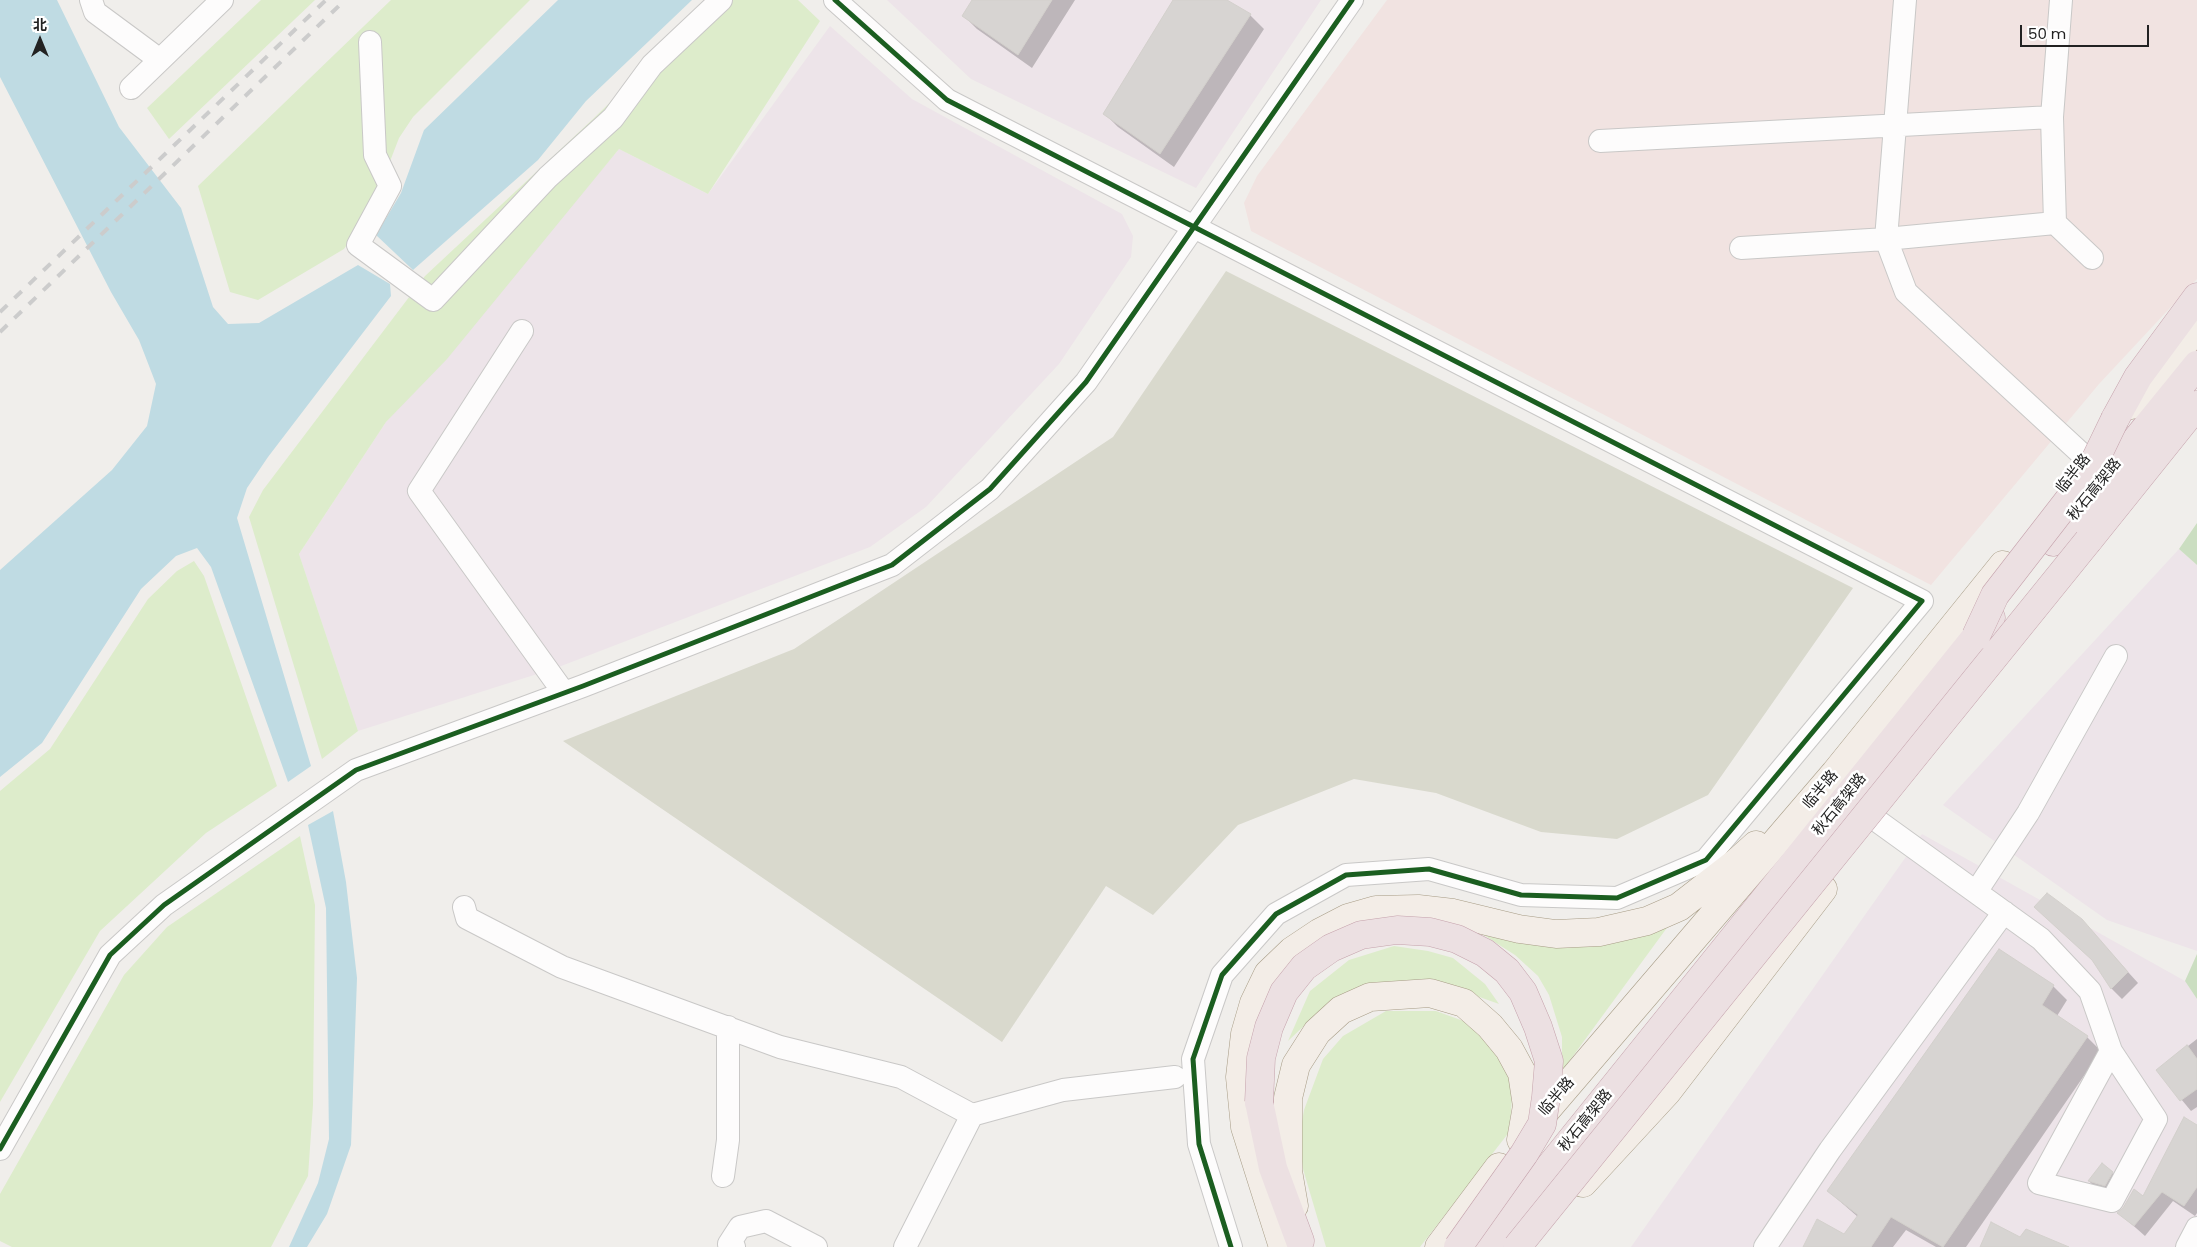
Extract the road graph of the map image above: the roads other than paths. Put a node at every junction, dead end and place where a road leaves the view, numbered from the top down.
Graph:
1 (91, 0) edge
2 (222, 0) edge
3 (721, 0) edge
4 (835, 0) edge
5 (1352, 0) edge
6 (1905, 0) edge
7 (2061, 0) edge
8 (370, 42) dead end
9 (160, 60) junction
10 (131, 88) dead end
11 (2052, 117) junction
12 (1895, 125) junction
13 (1600, 141) dead end
14 (2055, 223) junction
15 (1194, 227) junction
16 (1886, 239) junction
17 (1741, 248) dead end
18 (2092, 258) dead end
19 (2197, 298) edge
20 (2197, 328) edge
21 (522, 331) dead end
22 (2197, 364) edge
23 (2197, 392) edge
24 (2197, 405) edge
25 (2197, 430) edge
26 (2086, 458) junction
27 (2088, 541) junction
28 (1976, 636) junction
29 (2116, 656) dead end
30 (564, 693) junction
31 (1835, 773) junction
32 (1876, 820) junction
33 (1976, 892) junction
34 (464, 907) dead end
35 (2004, 912) junction
36 (728, 1027) junction
37 (2111, 1052) junction
38 (1175, 1077) dead end
39 (972, 1115) junction
40 (1521, 1140) junction
41 (0, 1149) edge
42 (723, 1176) dead end
43 (2197, 1228) edge
44 (1295, 1245) edge
45 (734, 1247) edge
46 (816, 1247) edge
47 (905, 1247) edge
48 (1231, 1247) edge
49 (1439, 1247) edge
50 (1458, 1247) edge
51 (1484, 1247) edge
52 (1517, 1247) edge
53 (1525, 1247) edge
54 (1766, 1247) edge
55 (2187, 1247) edge

1 - 9 street
2 - 9 street
3 - 8 street
4 - 15 street
5 - 15 street
6 - 12 street
7 - 11 street
9 - 10 street
11 - 12 street
11 - 14 street
12 - 13 street
12 - 16 street
14 - 16 street
14 - 18 street
15 - 30 street
15 - 48 street
16 - 17 street
16 - 26 street
19 - 28 highway, bridge
20 - 26 main road, 临半路
21 - 30 street
22 - 28 highway, 秋石高架路, bridge
23 - 32 main road
24 - 27 highway, 秋石高架路
25 - 27 highway
26 - 31 main road, 临半路
27 - 52 highway, 秋石高架路, bridge
28 - 51 highway, 秋石高架路
29 - 33 street
30 - 41 street
31 - 40 main road, 临半路
31 - 44 main road
32 - 33 street
32 - 53 main road
33 - 35 street
34 - 36 street
35 - 37 street
35 - 54 street
36 - 39 street
36 - 42 street
37 - 37 street
38 - 39 street
39 - 47 street
40 - 44 main road
40 - 49 main road, 临半路
43 - 55 street
44 - 50 highway, bridge
45 - 46 street

